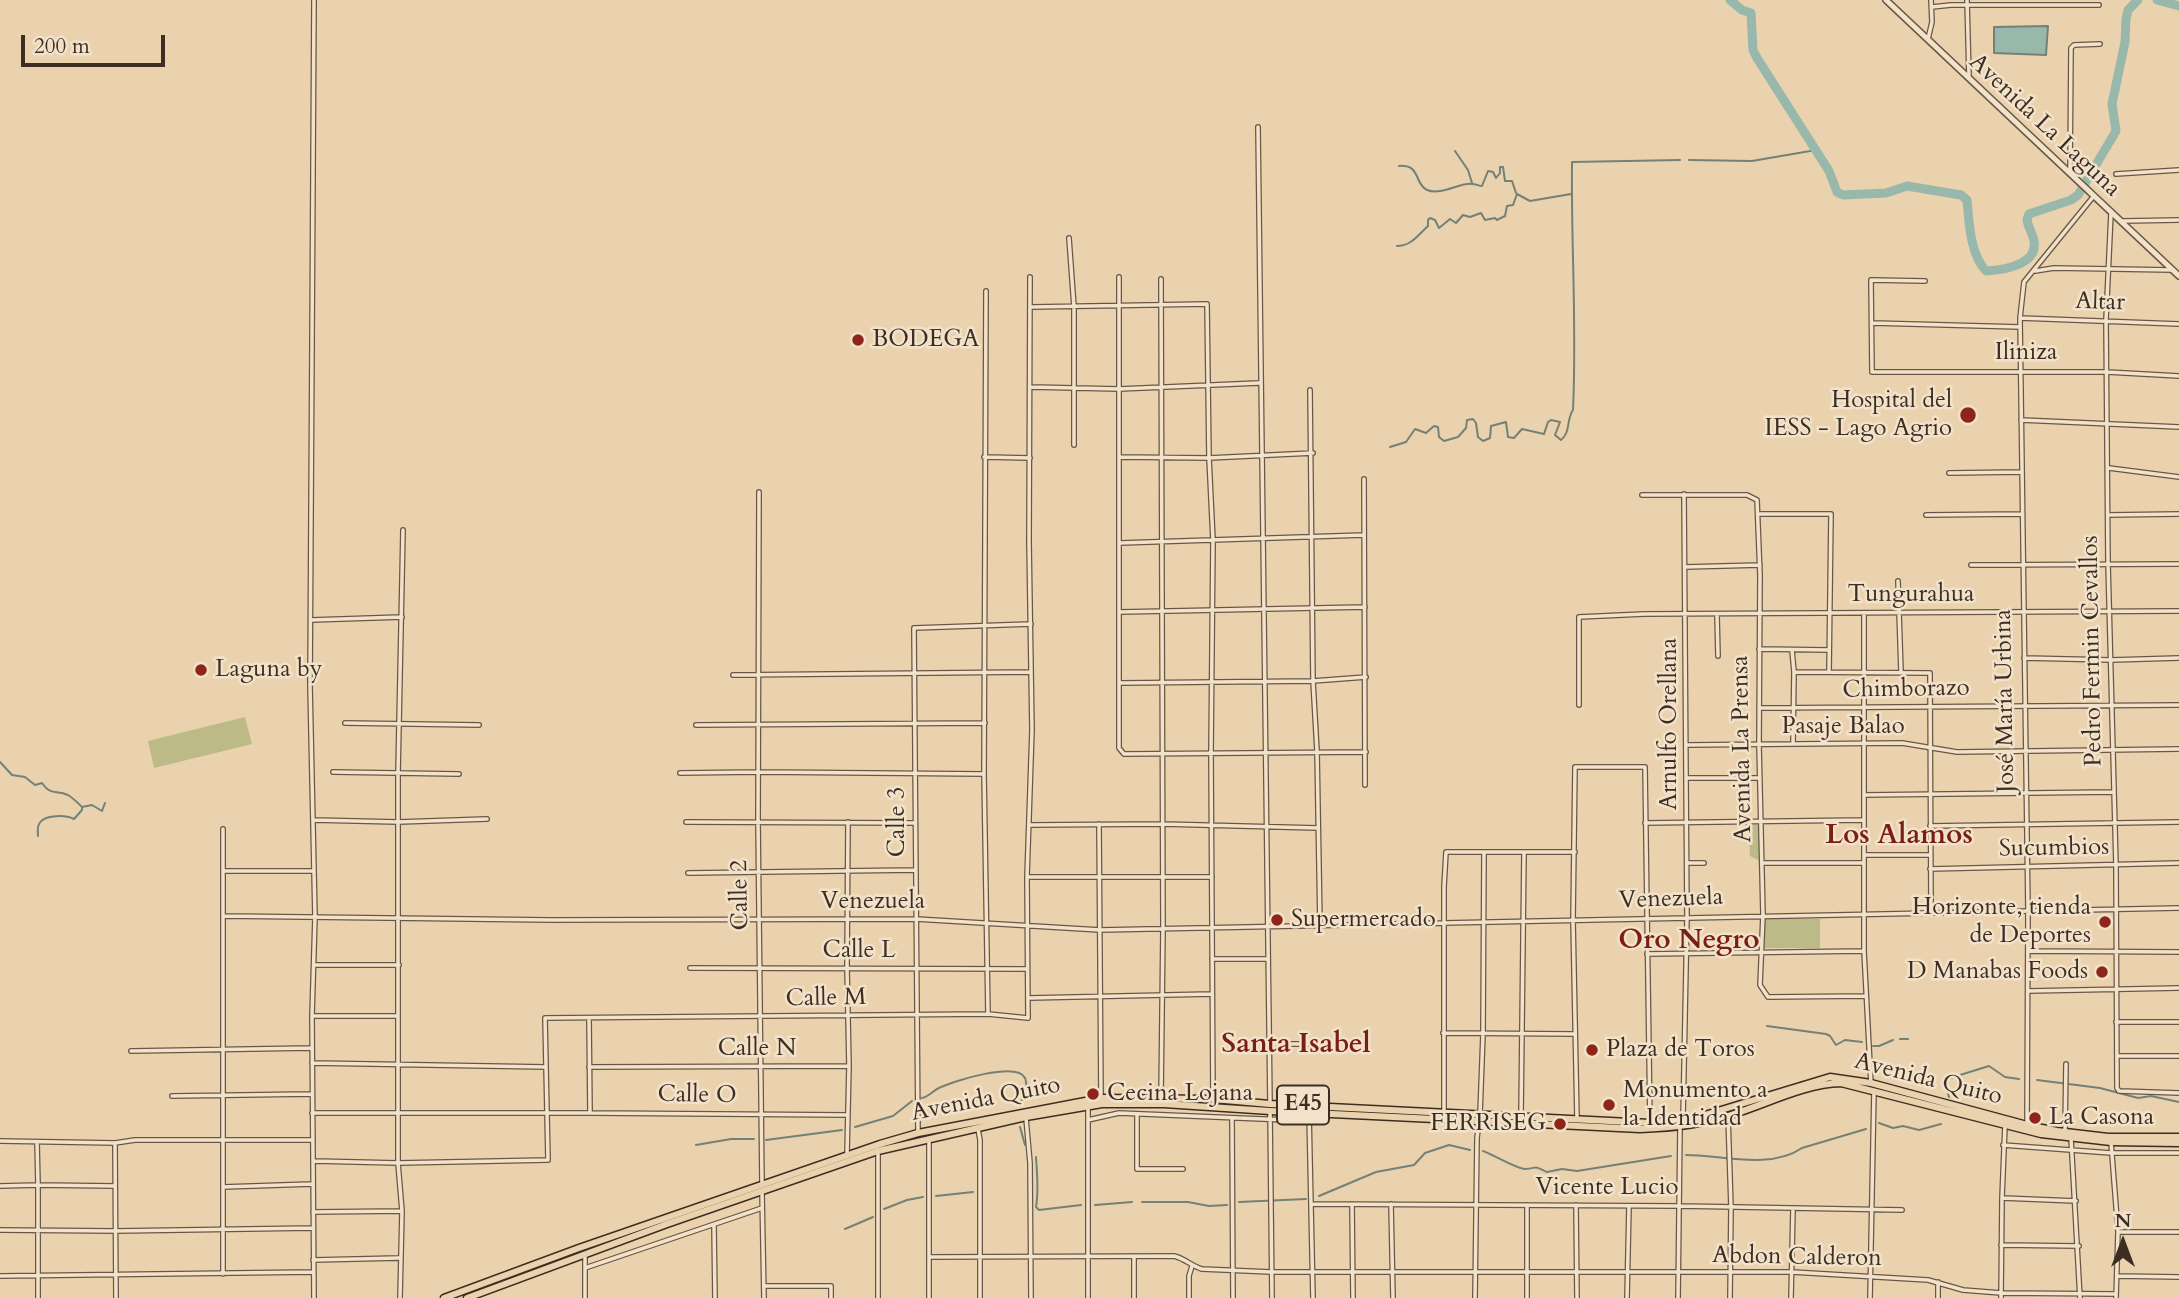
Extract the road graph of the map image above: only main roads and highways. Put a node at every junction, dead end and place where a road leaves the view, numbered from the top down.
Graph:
1 (1872, 1087) junction
2 (1270, 1108) junction
3 (1479, 1118) junction
4 (1681, 1124) junction
5 (2179, 1140) edge
6 (762, 1187) junction
7 (444, 1298) edge
8 (467, 1298) edge

1 - 4 highway, Avenida Quito / E45
1 - 4 highway, Avenida Quito / E45
1 - 5 highway, Avenida Quito / E45
1 - 5 highway, Avenida Quito / E45
2 - 3 highway, Avenida Quito / E45
2 - 3 highway, Avenida Quito / E45
2 - 6 highway, Avenida Quito / E45
2 - 6 highway, Avenida Quito / E45
3 - 4 highway, Avenida Quito / E45
3 - 4 highway, Avenida Quito / E45
6 - 7 highway, Avenida Quito / E45
6 - 8 highway, Avenida Quito / E45

